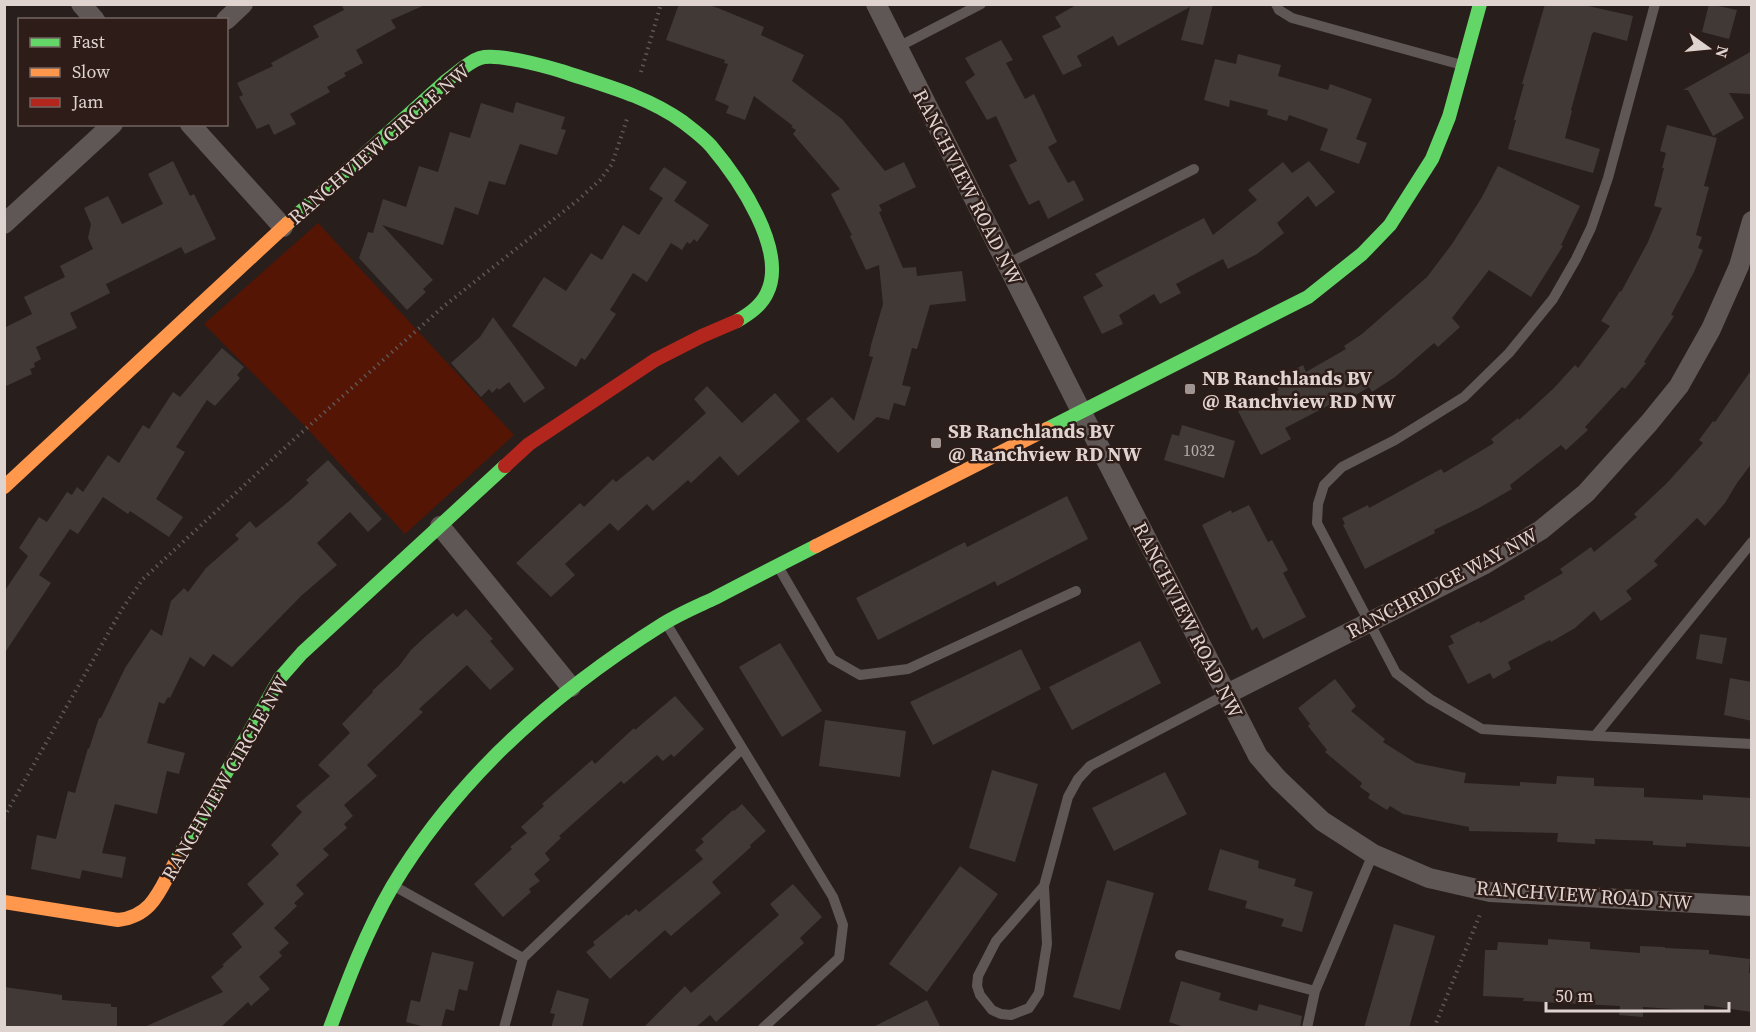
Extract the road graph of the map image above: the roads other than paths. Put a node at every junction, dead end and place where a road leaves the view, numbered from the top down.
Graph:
1 (81, 4) edge
2 (243, 4) edge
3 (876, 4) edge
4 (981, 4) edge
5 (1276, 4) edge
6 (1480, 4) edge
7 (1655, 4) edge
8 (93, 18) edge
9 (228, 18) edge
10 (898, 47) junction
11 (1464, 66) junction
12 (111, 126) edge
13 (192, 126) edge
14 (1194, 170) dead end
15 (1752, 221) edge
16 (4, 224) edge
17 (283, 227) junction
18 (1006, 264) junction
19 (1081, 411) junction
20 (4, 487) edge
21 (440, 526) junction
22 (1752, 542) edge
23 (778, 567) junction
24 (1076, 591) dead end
25 (666, 623) junction
26 (1370, 623) junction
27 (571, 687) junction
28 (1227, 694) junction
29 (1595, 736) junction
30 (1752, 744) edge
31 (742, 749) junction
32 (1373, 854) junction
33 (394, 886) junction
34 (1044, 886) junction
35 (4, 902) edge
36 (1752, 906) edge
37 (1180, 955) dead end
38 (523, 958) junction
39 (1315, 991) junction
40 (330, 1028) edge
41 (504, 1028) edge
42 (763, 1028) edge
43 (1307, 1028) edge

1 - 8 street
2 - 9 street
3 - 10 street, RANCHVIEW ROAD NW
4 - 10 lane
5 - 11 lane
6 - 11 street
7 - 26 lane
10 - 18 street, RANCHVIEW ROAD NW
11 - 19 street
12 - 16 street
13 - 17 street, RANCHVIEW CIRCLE NW
14 - 18 lane
15 - 26 street, RANCHRIDGE WAY NW
17 - 20 street, RANCHVIEW CIRCLE NW
17 - 21 street, RANCHVIEW CIRCLE NW
18 - 19 street, RANCHVIEW ROAD NW
19 - 23 street
19 - 28 street, RANCHVIEW ROAD NW
21 - 27 street
21 - 35 street, RANCHVIEW CIRCLE NW
22 - 29 lane
23 - 24 lane
23 - 25 street
25 - 27 street
25 - 31 lane
26 - 28 street, RANCHRIDGE WAY NW
26 - 29 lane
27 - 33 street
28 - 32 street, RANCHVIEW ROAD NW
28 - 34 lane
29 - 30 lane
31 - 38 lane
31 - 42 lane
32 - 36 street, RANCHVIEW ROAD NW
32 - 39 lane
33 - 38 lane
33 - 40 street
34 - 34 lane
37 - 39 lane
38 - 41 lane
39 - 43 lane

